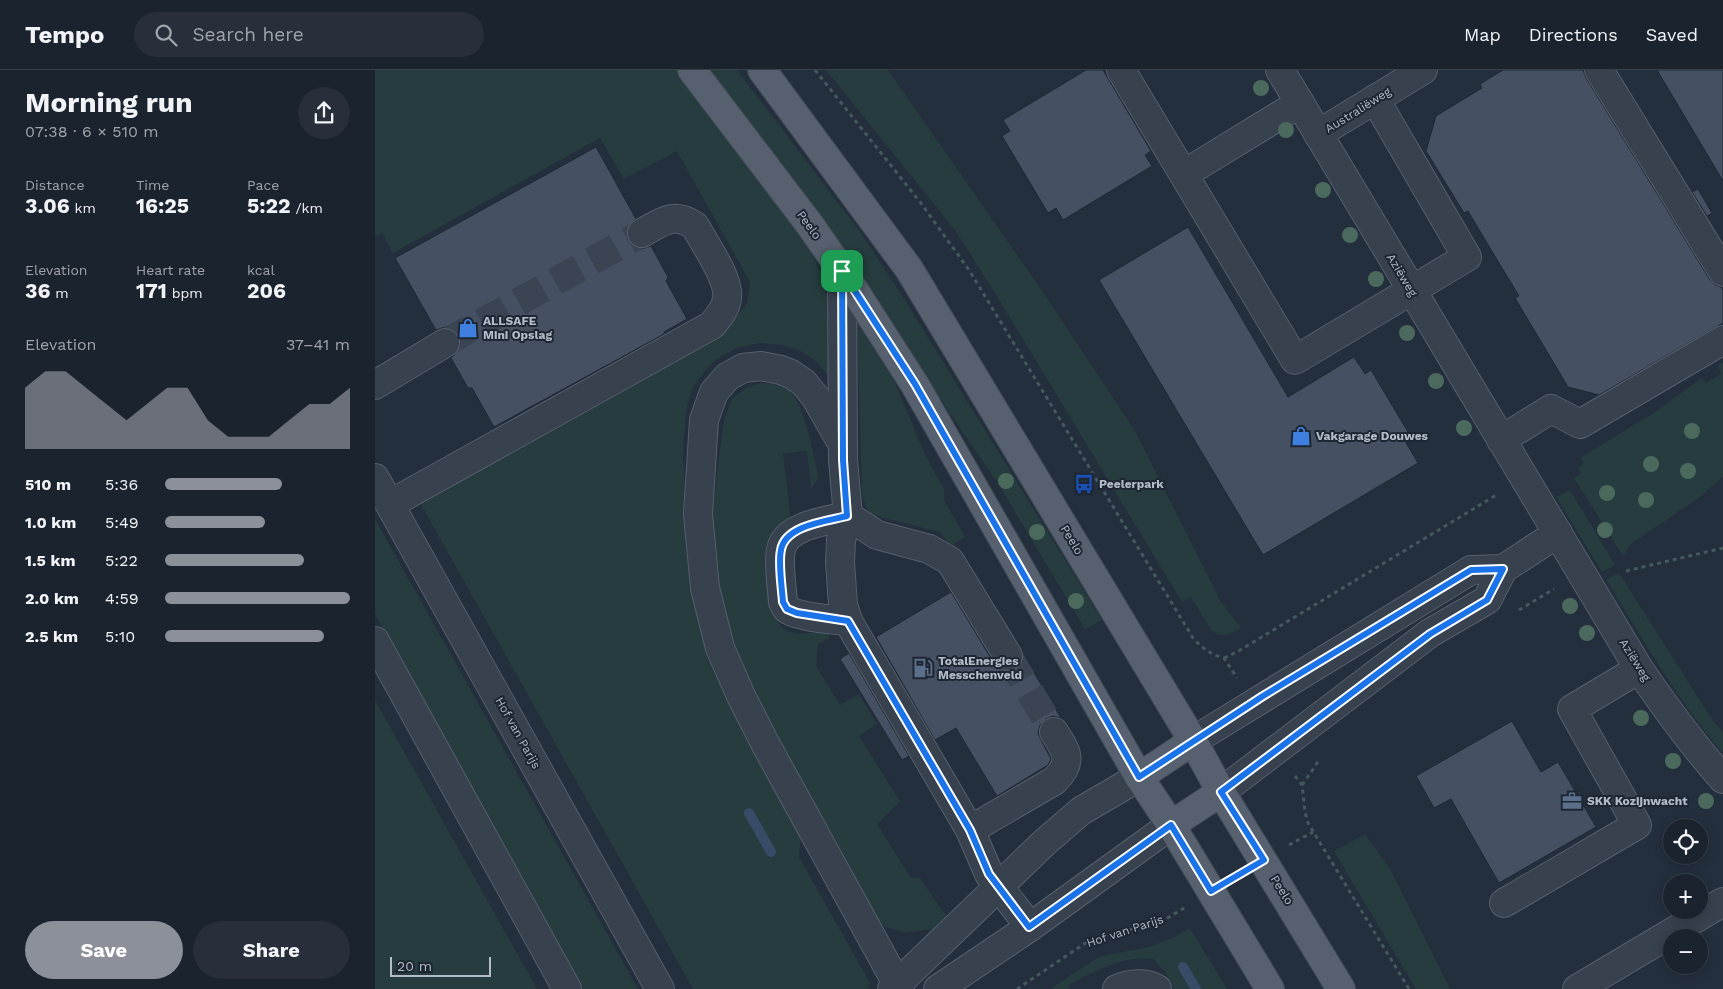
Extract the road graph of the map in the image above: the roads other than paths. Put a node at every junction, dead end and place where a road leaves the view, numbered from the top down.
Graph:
1 (692, 70) edge
2 (762, 70) edge
3 (1121, 70) edge
4 (1280, 70) edge
5 (1423, 70) edge
6 (1599, 70) edge
7 (1375, 99) junction
8 (1300, 103) junction
9 (1319, 134) junction
10 (1184, 174) junction
11 (641, 233) tunnel mouth
12 (842, 271) junction
13 (1723, 272) edge
14 (1411, 290) junction
15 (1723, 340) edge
16 (445, 344) tunnel mouth
17 (375, 385) edge
18 (1501, 440) junction
19 (843, 445) junction
20 (375, 478) edge
21 (390, 504) junction
22 (847, 516) junction
23 (1558, 534) junction
24 (1503, 569) junction
25 (848, 621) junction
26 (375, 641) edge
27 (1007, 656) tunnel mouth
28 (1639, 669) junction
29 (1054, 732) tunnel mouth
30 (1193, 741) junction
31 (1139, 777) junction
32 (1723, 779) edge
33 (1221, 792) junction
34 (1171, 825) junction
35 (970, 830) junction
36 (999, 888) junction
37 (1723, 902) edge
38 (1504, 903) dead end
39 (1029, 927) junction
40 (896, 987) edge
41 (567, 989) edge
42 (660, 989) edge
43 (938, 989) edge
44 (1117, 989) edge
45 (1157, 989) edge
46 (1270, 989) edge
47 (1341, 989) edge
48 (1577, 989) edge

1 - 12 main road, Peelo
2 - 30 main road, Peelo
3 - 10 street
4 - 8 street, Aziëweg
5 - 7 street, Australiëweg
6 - 13 street
7 - 9 street, Australiëweg
7 - 14 street
8 - 9 street, Aziëweg
8 - 10 street
9 - 14 street, Aziëweg
10 - 14 street
11 - 21 street
12 - 19 street
12 - 31 main road, Peelo
14 - 18 street, Aziëweg
15 - 18 street
16 - 17 street
18 - 23 street, Aziëweg
19 - 22 street
19 - 40 street
20 - 21 street, Hof van Parijs
21 - 42 street, Hof van Parijs
22 - 25 street
22 - 25 street
22 - 27 street
23 - 24 street
23 - 28 street, Aziëweg
24 - 30 street
24 - 33 street
25 - 35 street
26 - 41 street
28 - 32 street, Aziëweg
28 - 38 street
29 - 35 street
30 - 31 main road
30 - 33 main road, Peelo
31 - 34 main road, Peelo
31 - 36 street
33 - 34 main road
33 - 47 main road, Peelo
34 - 39 street
34 - 46 main road, Peelo
35 - 36 street
36 - 39 street
36 - 40 street
37 - 48 street
39 - 43 street
44 - 45 street

